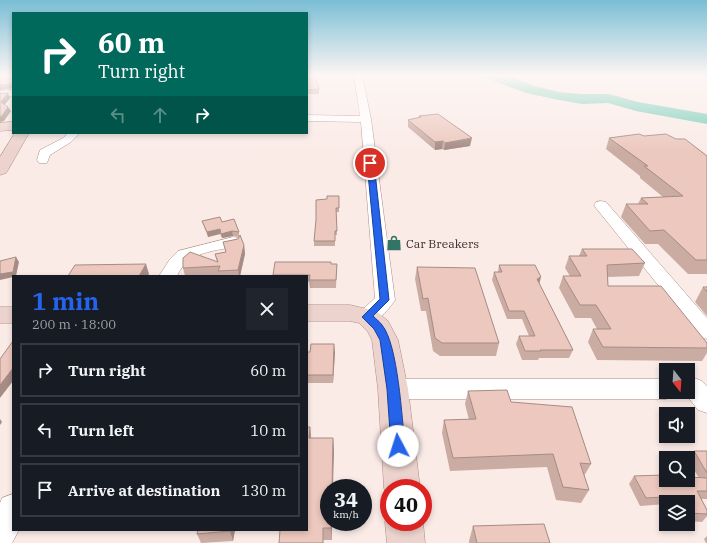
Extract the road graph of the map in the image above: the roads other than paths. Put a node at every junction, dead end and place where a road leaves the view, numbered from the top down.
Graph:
1 (363, 100) edge
2 (308, 118) edge
3 (366, 119) junction
4 (12, 126) edge
5 (0, 127) edge
6 (21, 134) edge
7 (73, 134) edge
8 (43, 160) dead end
9 (0, 170) edge
10 (601, 205) dead end
11 (233, 242) edge
12 (168, 275) edge
13 (308, 313) edge
14 (0, 315) edge
15 (12, 315) edge
16 (367, 317) junction
17 (707, 332) edge
18 (659, 388) edge
19 (393, 389) junction
20 (401, 479) edge
21 (12, 511) edge
22 (405, 531) edge
23 (0, 535) edge
24 (406, 543) edge

1 - 3 street
2 - 3 street
3 - 16 street
4 - 5 street
6 - 9 street
7 - 8 street
10 - 17 street
11 - 12 street
13 - 16 street
14 - 15 street
16 - 19 street
18 - 19 street
19 - 20 street
21 - 23 street
22 - 24 street

